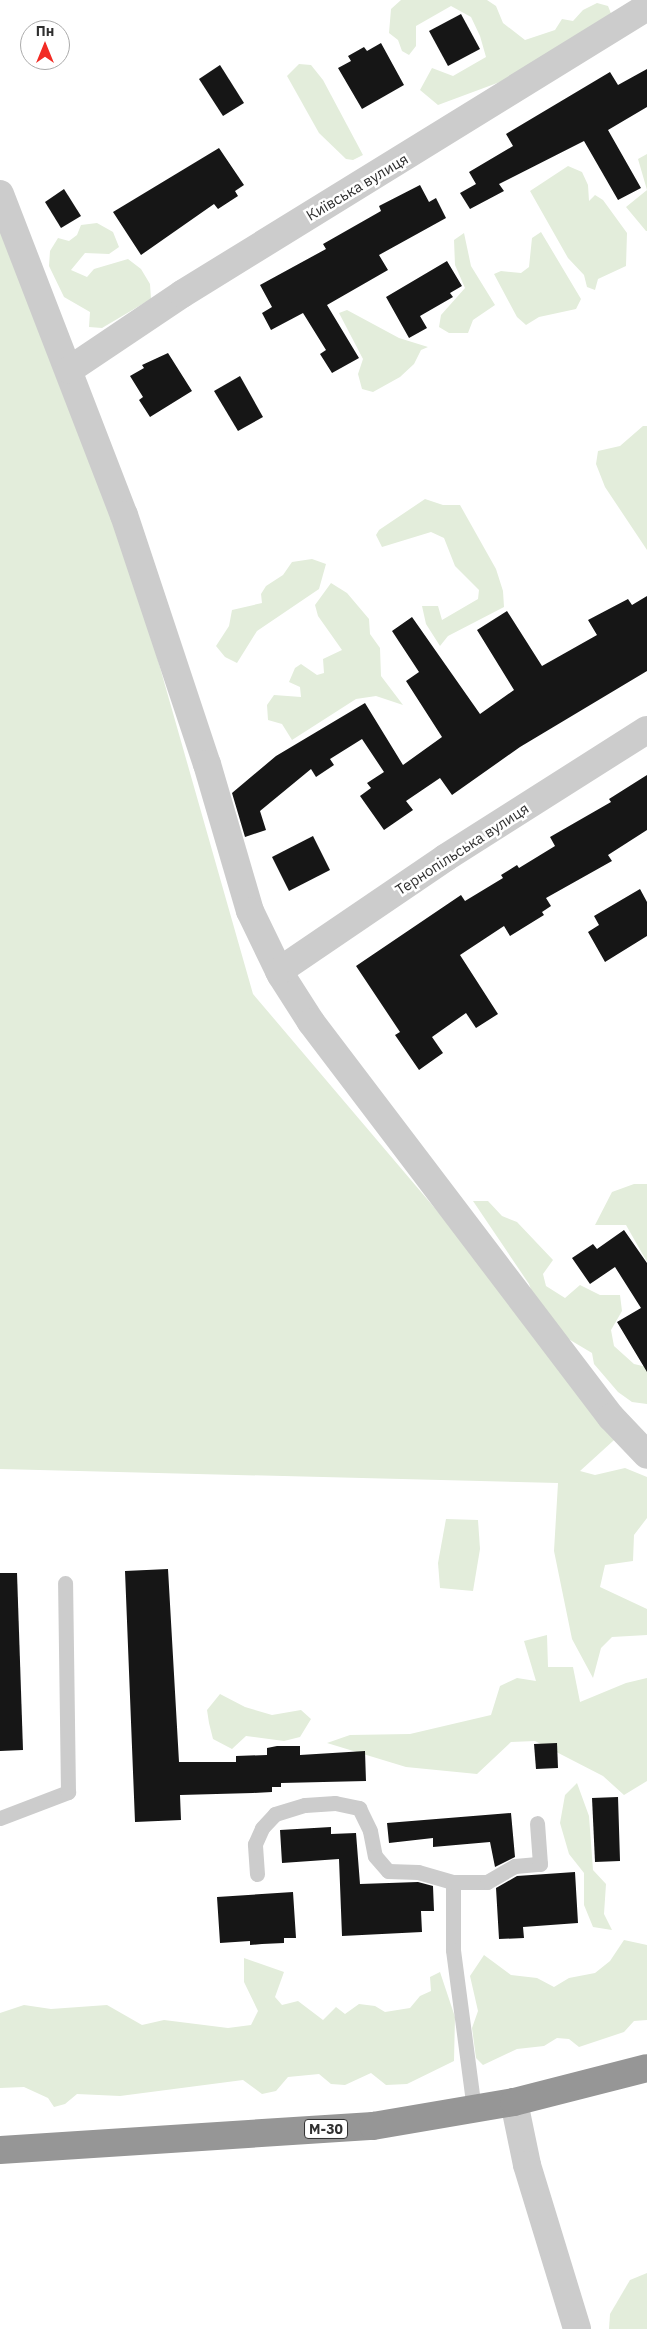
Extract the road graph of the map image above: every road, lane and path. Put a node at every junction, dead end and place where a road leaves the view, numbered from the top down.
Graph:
1 (647, 7) edge
2 (0, 194) edge
3 (69, 370) junction
4 (647, 730) edge
5 (279, 970) junction
6 (643, 1444) edge
7 (66, 1583) dead end
8 (0, 1818) edge
9 (537, 1823) dead end
10 (257, 1874) dead end
11 (454, 1882) junction
12 (647, 2068) edge
13 (514, 2102) junction
14 (474, 2109) junction
15 (0, 2150) edge
16 (577, 2329) edge

1 - 3 street, Київська вулиця
2 - 3 street
3 - 5 street
4 - 5 street, Тернопільська вулиця
5 - 6 street
7 - 8 lane
9 - 11 lane
10 - 11 lane
11 - 14 lane
12 - 13 highway, М-30
13 - 14 highway, М-30
13 - 16 street
14 - 15 highway, М-30

